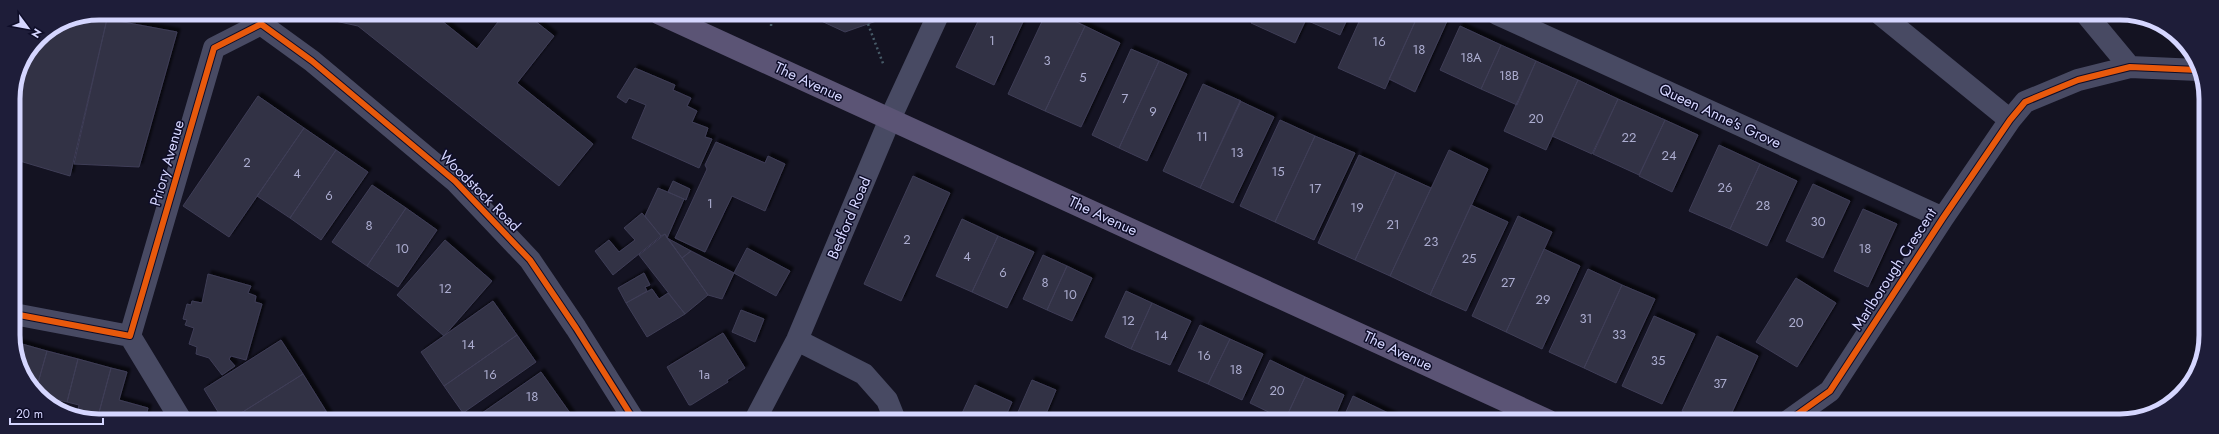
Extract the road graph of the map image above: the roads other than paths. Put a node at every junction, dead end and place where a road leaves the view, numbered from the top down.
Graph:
1 (673, 20) edge
2 (936, 20) edge
3 (1511, 20) edge
4 (1887, 20) edge
5 (2091, 20) edge
6 (262, 24) joint
7 (2130, 67) junction
8 (2194, 70) edge
9 (890, 119) junction
10 (2010, 120) junction
11 (1943, 218) junction
12 (20, 315) edge
13 (130, 336) junction
14 (797, 340) junction
15 (177, 414) edge
16 (630, 414) edge
17 (758, 414) edge
18 (893, 414) edge
19 (1534, 414) edge
20 (1798, 414) edge

1 - 9 main road, The Avenue
2 - 9 street, Bedford Road
3 - 11 street, Queen Anne's Grove
4 - 10 street
5 - 7 street
6 - 13 street, Priory Avenue
6 - 16 street, Woodstock Road
7 - 8 street, Marlborough Crescent
7 - 10 street, Marlborough Crescent
9 - 14 street, Bedford Road
9 - 19 main road, The Avenue
10 - 11 street, Marlborough Crescent
11 - 20 street, Marlborough Crescent
12 - 13 street
13 - 15 street
14 - 17 street, Bedford Road
14 - 18 street

